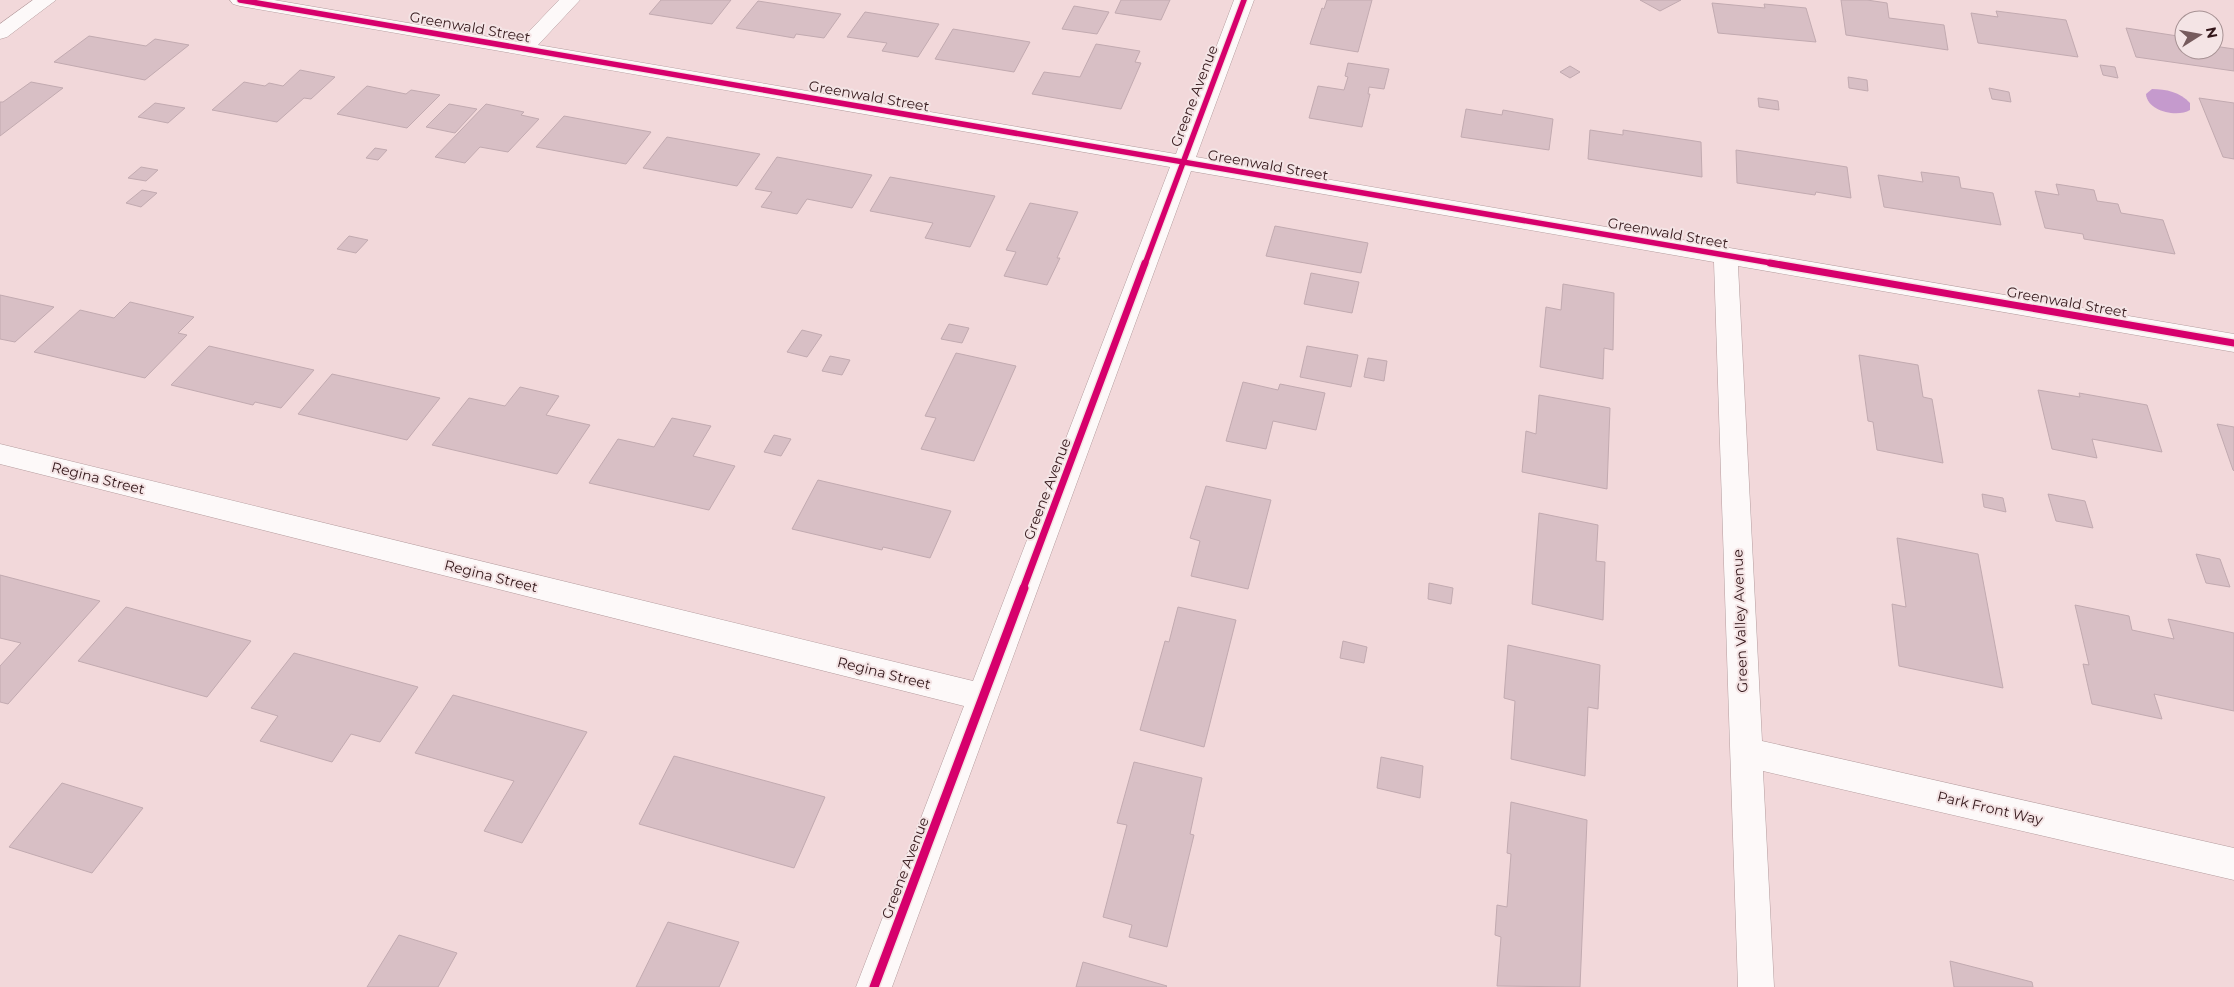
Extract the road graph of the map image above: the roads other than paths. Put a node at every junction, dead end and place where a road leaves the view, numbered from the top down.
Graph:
1 (46, 0) edge
2 (240, 0) edge
3 (570, 0) edge
4 (1244, 0) edge
5 (0, 33) edge
6 (523, 49) junction
7 (1182, 162) junction
8 (1726, 256) junction
9 (2234, 343) edge
10 (0, 454) edge
11 (982, 697) junction
12 (1746, 752) junction
13 (2234, 864) edge
14 (874, 987) edge
15 (1756, 987) edge

1 - 5 street
2 - 6 street, Greenwald Street
3 - 6 street
4 - 7 street, Greene Avenue
6 - 7 street, Greenwald Street
7 - 8 street, Greenwald Street
7 - 11 street, Greene Avenue
8 - 9 street, Greenwald Street
8 - 12 street, Green Valley Avenue
10 - 11 street, Regina Street
11 - 14 street, Greene Avenue
12 - 13 street, Park Front Way
12 - 15 street, Green Valley Avenue

